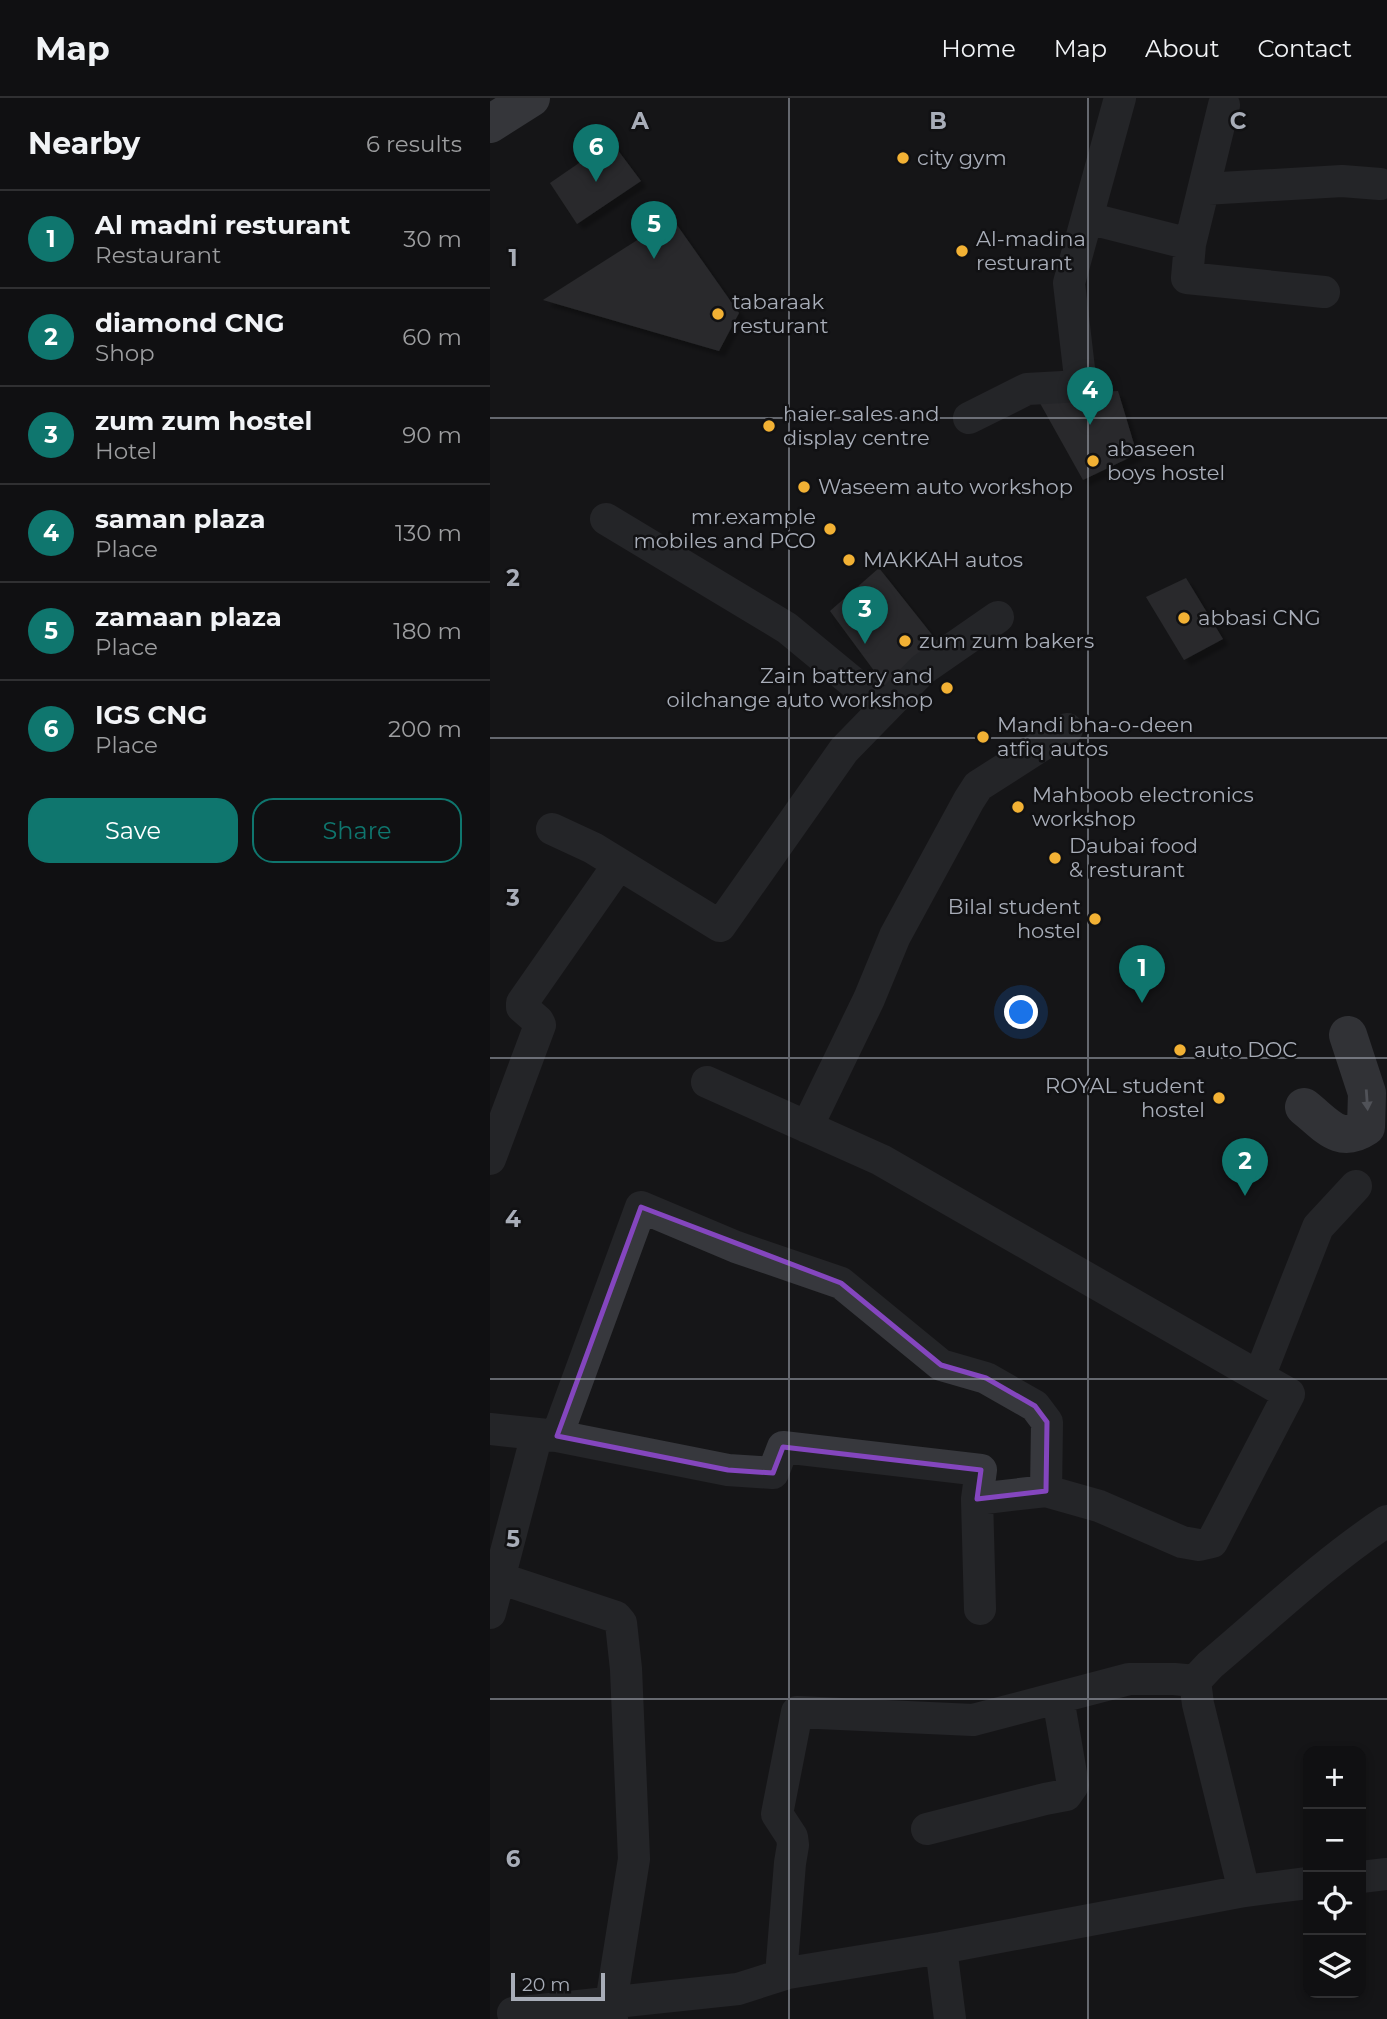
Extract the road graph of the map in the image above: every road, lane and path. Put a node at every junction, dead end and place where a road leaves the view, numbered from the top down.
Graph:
1 (531, 98) edge
2 (1120, 98) edge
3 (1224, 106) dead end
4 (490, 124) edge
5 (1381, 184) dead end
6 (1204, 189) junction
7 (1087, 218) junction
8 (1190, 244) junction
9 (1324, 292) dead end
10 (969, 418) dead end
11 (606, 519) dead end
12 (998, 617) dead end
13 (884, 708) junction
14 (1067, 729) dead end
15 (552, 829) dead end
16 (619, 864) junction
17 (1348, 1035) dead end
18 (707, 1082) dead end
19 (1304, 1107) dead end
20 (807, 1127) junction
21 (490, 1159) edge
22 (1356, 1186) dead end
23 (1259, 1377) junction
24 (490, 1429) edge
25 (547, 1435) junction
26 (1046, 1491) junction
27 (978, 1499) junction
28 (1387, 1521) edge
29 (499, 1578) junction
30 (980, 1609) dead end
31 (490, 1614) edge
32 (1195, 1681) junction
33 (1058, 1698) junction
34 (927, 1829) dead end
35 (1387, 1874) edge
36 (1366, 1876) edge
37 (1303, 1884) edge
38 (1244, 1891) junction
39 (941, 1948) junction
40 (782, 1975) junction
41 (611, 2011) edge
42 (513, 2013) dead end
43 (950, 2019) edge

1 - 4 highway
2 - 7 street
3 - 6 street
5 - 6 street
6 - 8 street
7 - 8 street
7 - 10 street
8 - 9 street
11 - 13 street
12 - 13 street
13 - 16 street
14 - 20 street
15 - 16 street
16 - 21 street
17 -> 19 main road
18 - 20 street
20 - 23 street
22 - 23 street
23 - 26 street
24 - 25 street
25 - 26 street
25 - 27 street
25 - 29 street
26 - 27 street
27 - 30 street
28 - 32 street
29 - 31 street
29 - 41 street
32 - 33 street
32 - 38 street
33 - 34 street
33 - 40 street
35 - 36 street
37 - 38 street
38 - 39 street
39 - 40 street
39 - 43 street
40 - 41 street
41 - 42 street

